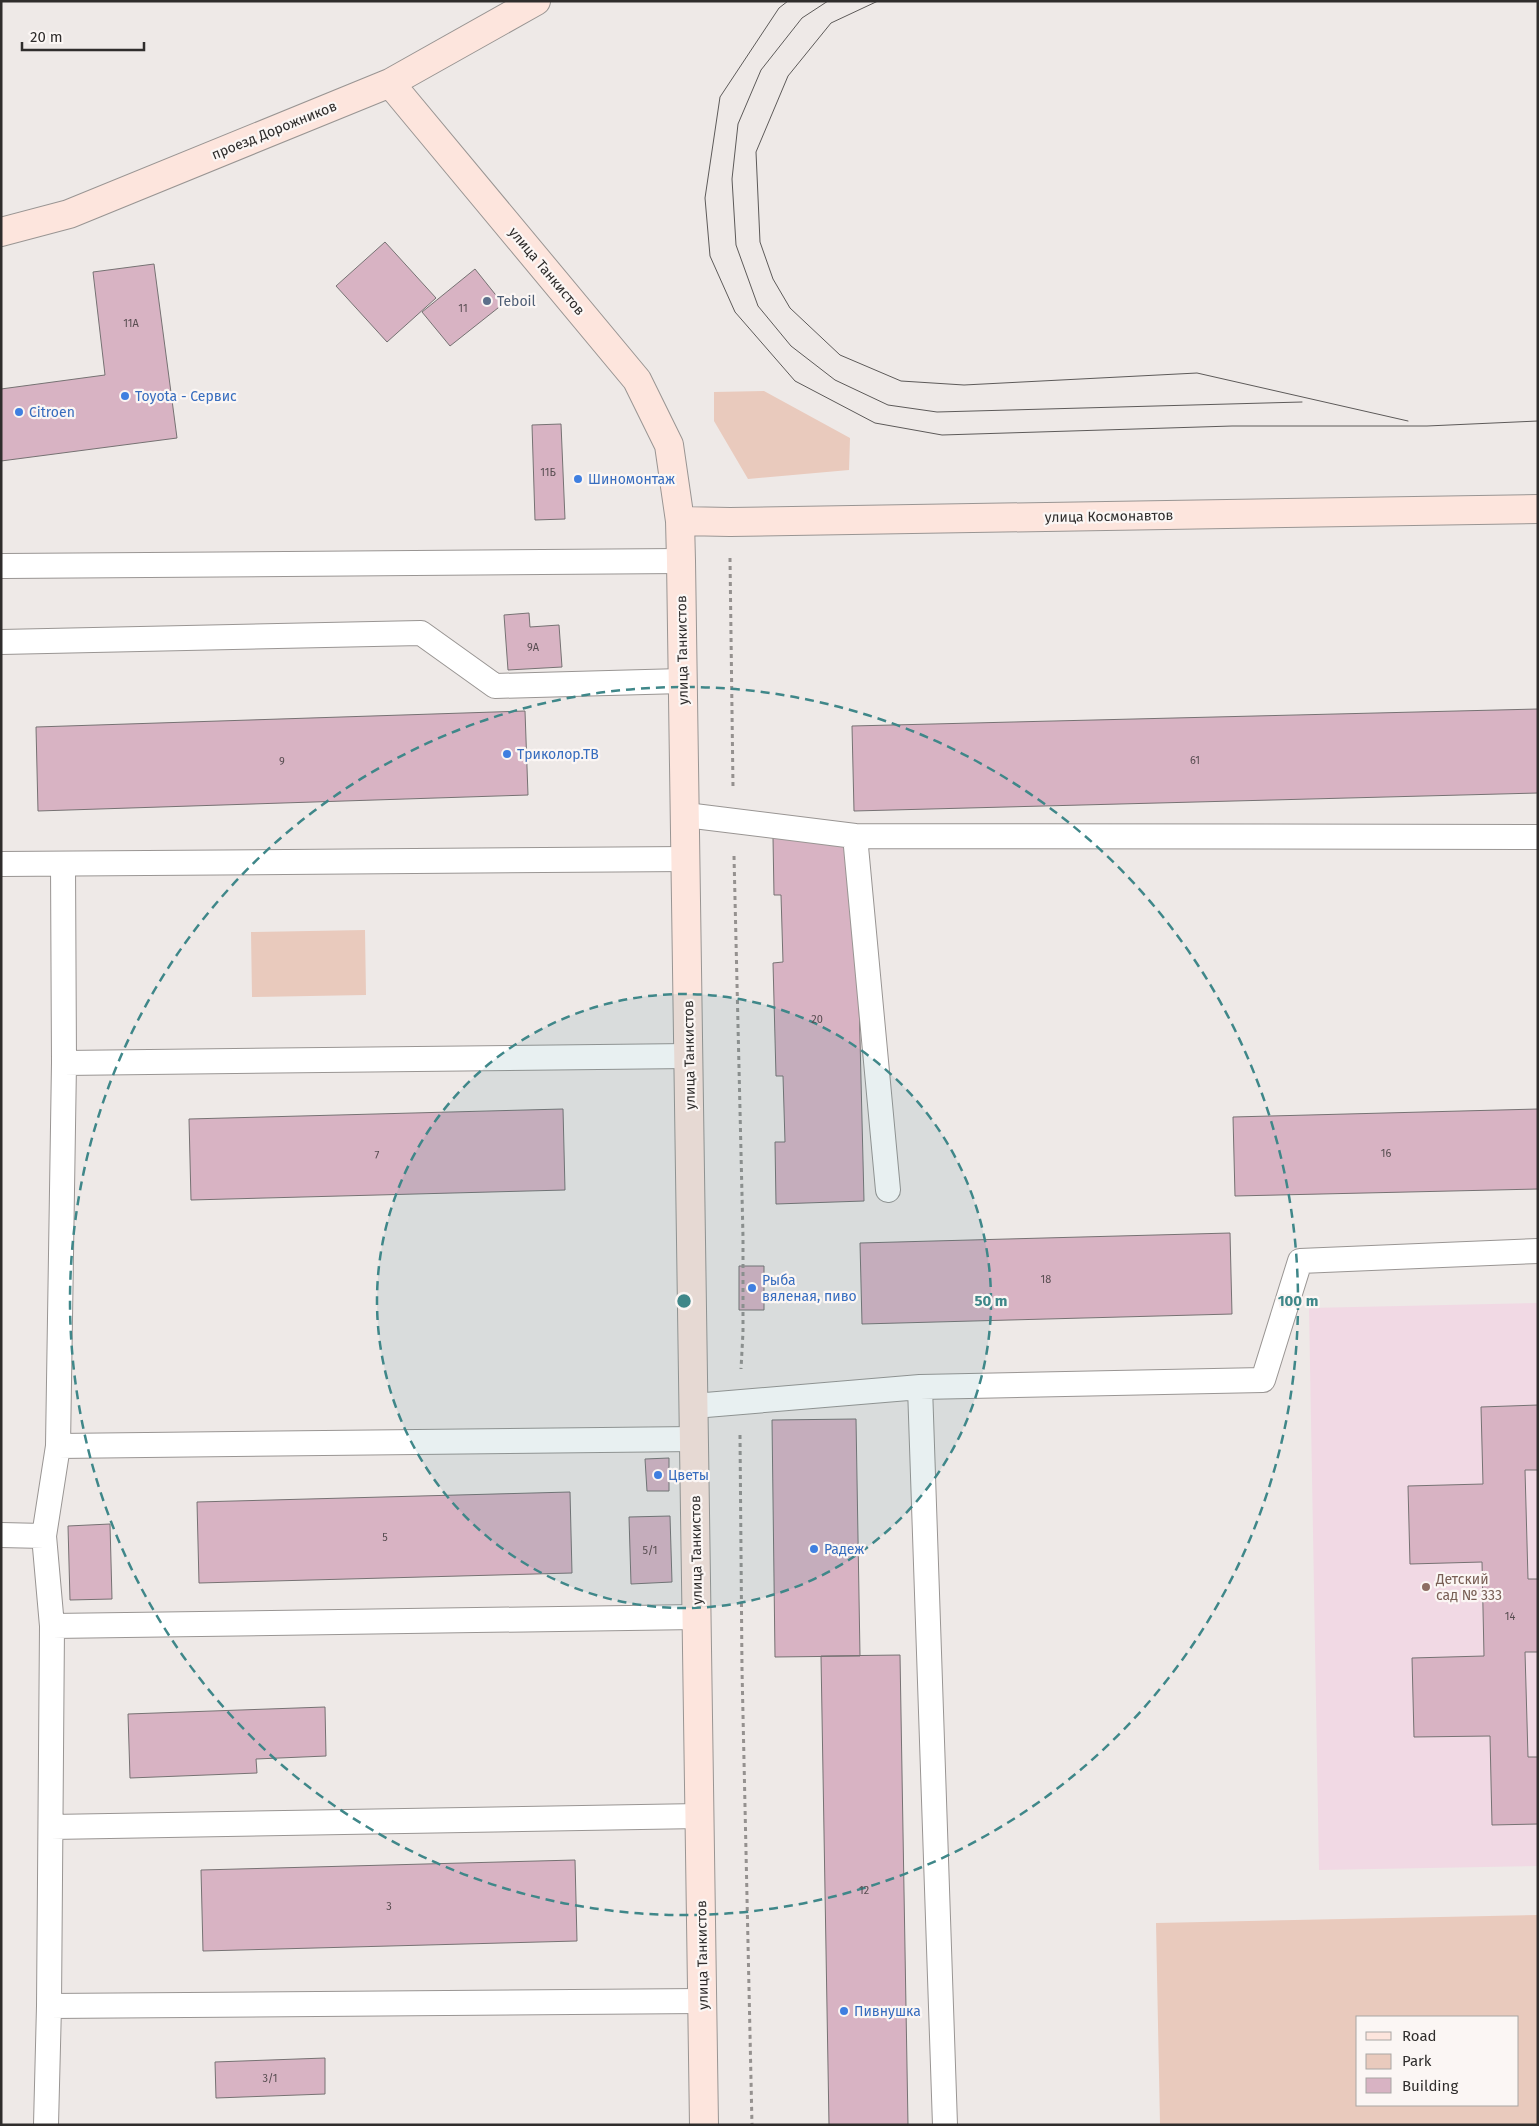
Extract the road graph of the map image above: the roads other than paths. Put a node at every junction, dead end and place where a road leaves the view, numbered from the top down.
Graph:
1 (536, 1) edge
2 (390, 83) junction
3 (1, 232) edge
4 (1538, 509) edge
5 (680, 521) junction
6 (682, 561) junction
7 (3, 566) dead end
8 (1, 642) edge
9 (682, 681) junction
10 (686, 815) junction
11 (855, 836) junction
12 (1538, 837) edge
13 (687, 859) junction
14 (1, 864) edge
15 (63, 864) junction
16 (690, 1056) junction
17 (64, 1063) junction
18 (888, 1190) dead end
19 (1538, 1251) edge
20 (920, 1387) junction
21 (694, 1406) junction
22 (694, 1439) junction
23 (58, 1446) junction
24 (1, 1535) edge
25 (44, 1536) junction
26 (697, 1617) junction
27 (52, 1626) junction
28 (700, 1816) junction
29 (51, 1827) junction
30 (702, 2001) junction
31 (49, 2006) junction
32 (46, 2125) edge
33 (704, 2125) edge
34 (945, 2125) edge

1 - 2 main road, проезд Дорожников
2 - 3 main road, проезд Дорожников
2 - 5 main road, улица Танкистов
4 - 5 main road, улица Космонавтов
5 - 6 main road, улица Танкистов
6 - 7 lane
6 - 9 main road, улица Танкистов
8 - 9 lane
9 - 10 main road, улица Танкистов
10 - 11 lane
10 - 13 main road, улица Танкистов
11 - 12 lane
11 - 18 lane
13 - 15 lane
13 - 16 main road, улица Танкистов
14 - 15 lane
15 - 17 lane
16 - 17 lane
16 - 21 main road, улица Танкистов
17 - 23 lane
19 - 20 lane
20 - 21 lane
20 - 34 lane
21 - 22 main road, улица Танкистов
22 - 23 lane
22 - 26 main road, улица Танкистов
23 - 25 lane
24 - 25 lane
25 - 27 lane
26 - 27 lane
26 - 28 main road, улица Танкистов
27 - 29 lane
28 - 29 lane
28 - 30 main road, улица Танкистов
29 - 31 lane
30 - 31 lane
30 - 33 main road, улица Танкистов
31 - 32 lane

